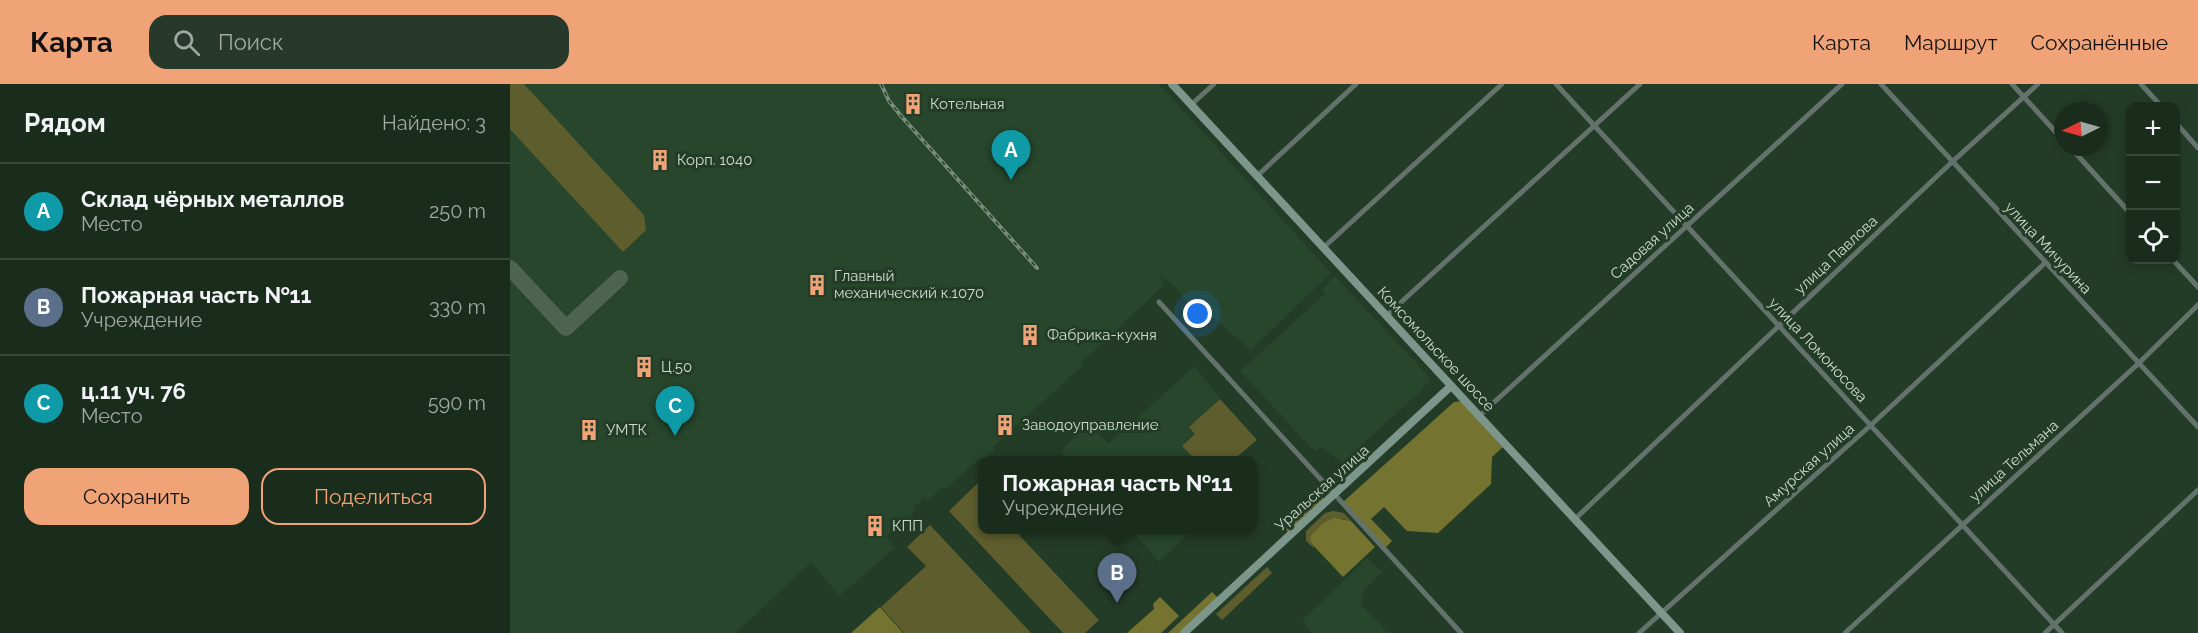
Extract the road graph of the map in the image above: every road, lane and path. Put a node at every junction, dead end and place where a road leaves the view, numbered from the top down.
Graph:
1 (1172, 84) edge
2 (1214, 84) edge
3 (1356, 84) edge
4 (1502, 84) edge
5 (1556, 84) edge
6 (1640, 84) edge
7 (1842, 84) edge
8 (1881, 84) edge
9 (2012, 84) edge
10 (2038, 84) edge
11 (2141, 84) edge
12 (2024, 97) junction
13 (2157, 102) edge
14 (1191, 105) junction
15 (1594, 127) junction
16 (2180, 128) edge
17 (2054, 130) edge
18 (2198, 148) edge
19 (2078, 156) edge
20 (1952, 162) junction
21 (1257, 176) junction
22 (2127, 210) edge
23 (1686, 226) junction
24 (1323, 248) junction
25 (2045, 263) junction
26 (2177, 264) edge
27 (2198, 287) edge
28 (1159, 302) dead end
29 (2198, 305) edge
30 (1386, 316) junction
31 (1778, 325) junction
32 (2139, 363) junction
33 (1451, 386) junction
34 (1479, 416) junction
35 (1871, 425) junction
36 (2198, 427) edge
37 (2198, 490) edge
38 (1334, 496) junction
39 (1575, 519) junction
40 (1962, 524) junction
41 (1662, 613) junction
42 (2054, 625) junction
43 (1184, 633) edge
44 (1461, 633) edge
45 (1639, 633) edge
46 (1680, 633) edge
47 (1845, 633) edge
48 (2045, 633) edge
49 (2062, 633) edge

1 - 14 main road, Комсомольское шоссе
2 - 14 street
3 - 21 street
4 - 24 street
5 - 15 street, улица Ломоносова
6 - 15 street
7 - 23 street, Садовая улица
8 - 20 street, улица Мичурина
9 - 12 street
10 - 12 street, улица Павлова
11 - 13 street
12 - 17 street
12 - 20 street, улица Павлова
14 - 21 main road, Комсомольское шоссе
15 - 23 street, улица Ломоносова
15 - 30 street
16 - 18 street
19 - 22 street
20 - 25 street, улица Мичурина
20 - 31 street, улица Павлова
21 - 24 main road, Комсомольское шоссе
23 - 31 street, улица Ломоносова
23 - 34 street, Садовая улица
24 - 30 main road, Комсомольское шоссе
25 - 32 street, улица Мичурина
25 - 35 street, Амурская улица
26 - 27 street
28 - 38 street
29 - 32 street, улица Тельмана
30 - 33 main road, Комсомольское шоссе
31 - 35 street, улица Ломоносова
31 - 39 street, улица Павлова
32 - 36 street, улица Мичурина
32 - 40 street, улица Тельмана
33 - 34 main road, Комсомольское шоссе
33 - 38 main road, Уральская улица
34 - 39 main road, Комсомольское шоссе
35 - 40 street, улица Ломоносова
35 - 41 street, Амурская улица
37 - 42 street
38 - 43 main road, Уральская улица
38 - 44 street
39 - 41 main road, Комсомольское шоссе
40 - 42 street, улица Ломоносова
40 - 47 street, улица Тельмана
41 - 45 street, Амурская улица
41 - 46 main road, Комсомольское шоссе
42 - 48 street
42 - 49 street, улица Ломоносова

